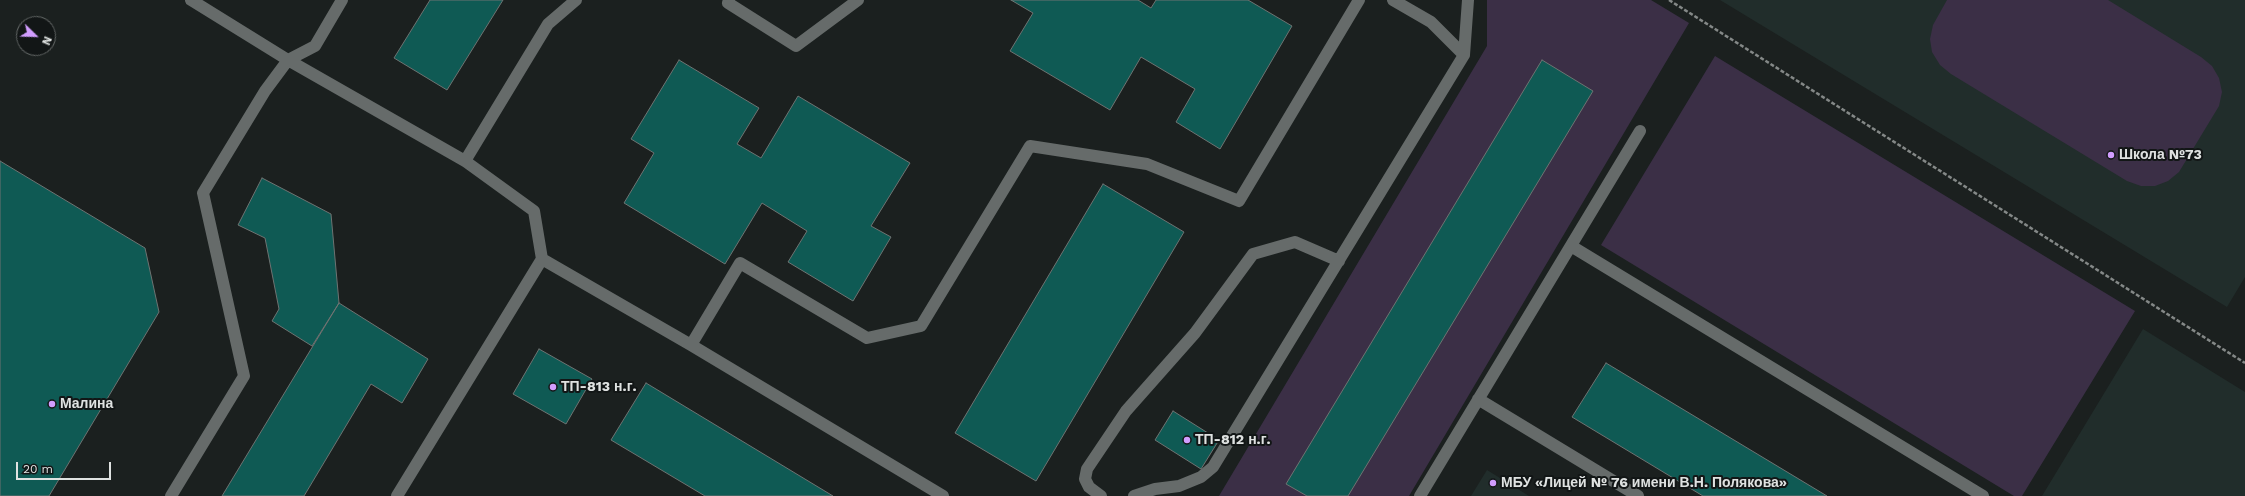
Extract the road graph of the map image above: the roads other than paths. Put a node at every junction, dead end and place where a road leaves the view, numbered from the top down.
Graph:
1 (191, 0) edge
2 (342, 0) edge
3 (576, 0) edge
4 (730, 0) edge
5 (858, 0) edge
6 (1359, 0) edge
7 (1393, 0) edge
8 (1468, 0) edge
9 (842, 5) edge
10 (1464, 56) junction
11 (288, 60) junction
12 (1640, 131) dead end
13 (465, 161) junction
14 (1571, 246) junction
15 (542, 259) junction
16 (1340, 261) junction
17 (691, 345) junction
18 (1478, 399) junction
19 (1155, 489) junction
20 (171, 496) edge
21 (397, 496) edge
22 (943, 496) edge
23 (1101, 496) edge
24 (1134, 496) edge
25 (1167, 496) edge
26 (1420, 496) edge
27 (1638, 496) edge
28 (1983, 496) edge

1 - 11 lane
2 - 11 lane
3 - 13 lane
4 - 9 lane
5 - 9 lane
6 - 17 lane
7 - 10 lane
8 - 10 lane
10 - 16 lane
11 - 13 lane
11 - 20 lane
12 - 14 lane
13 - 15 lane
14 - 18 lane
14 - 28 lane
15 - 17 lane
15 - 21 lane
16 - 19 lane
16 - 23 lane
17 - 22 lane
18 - 26 lane
18 - 27 lane
19 - 24 lane
19 - 25 lane

